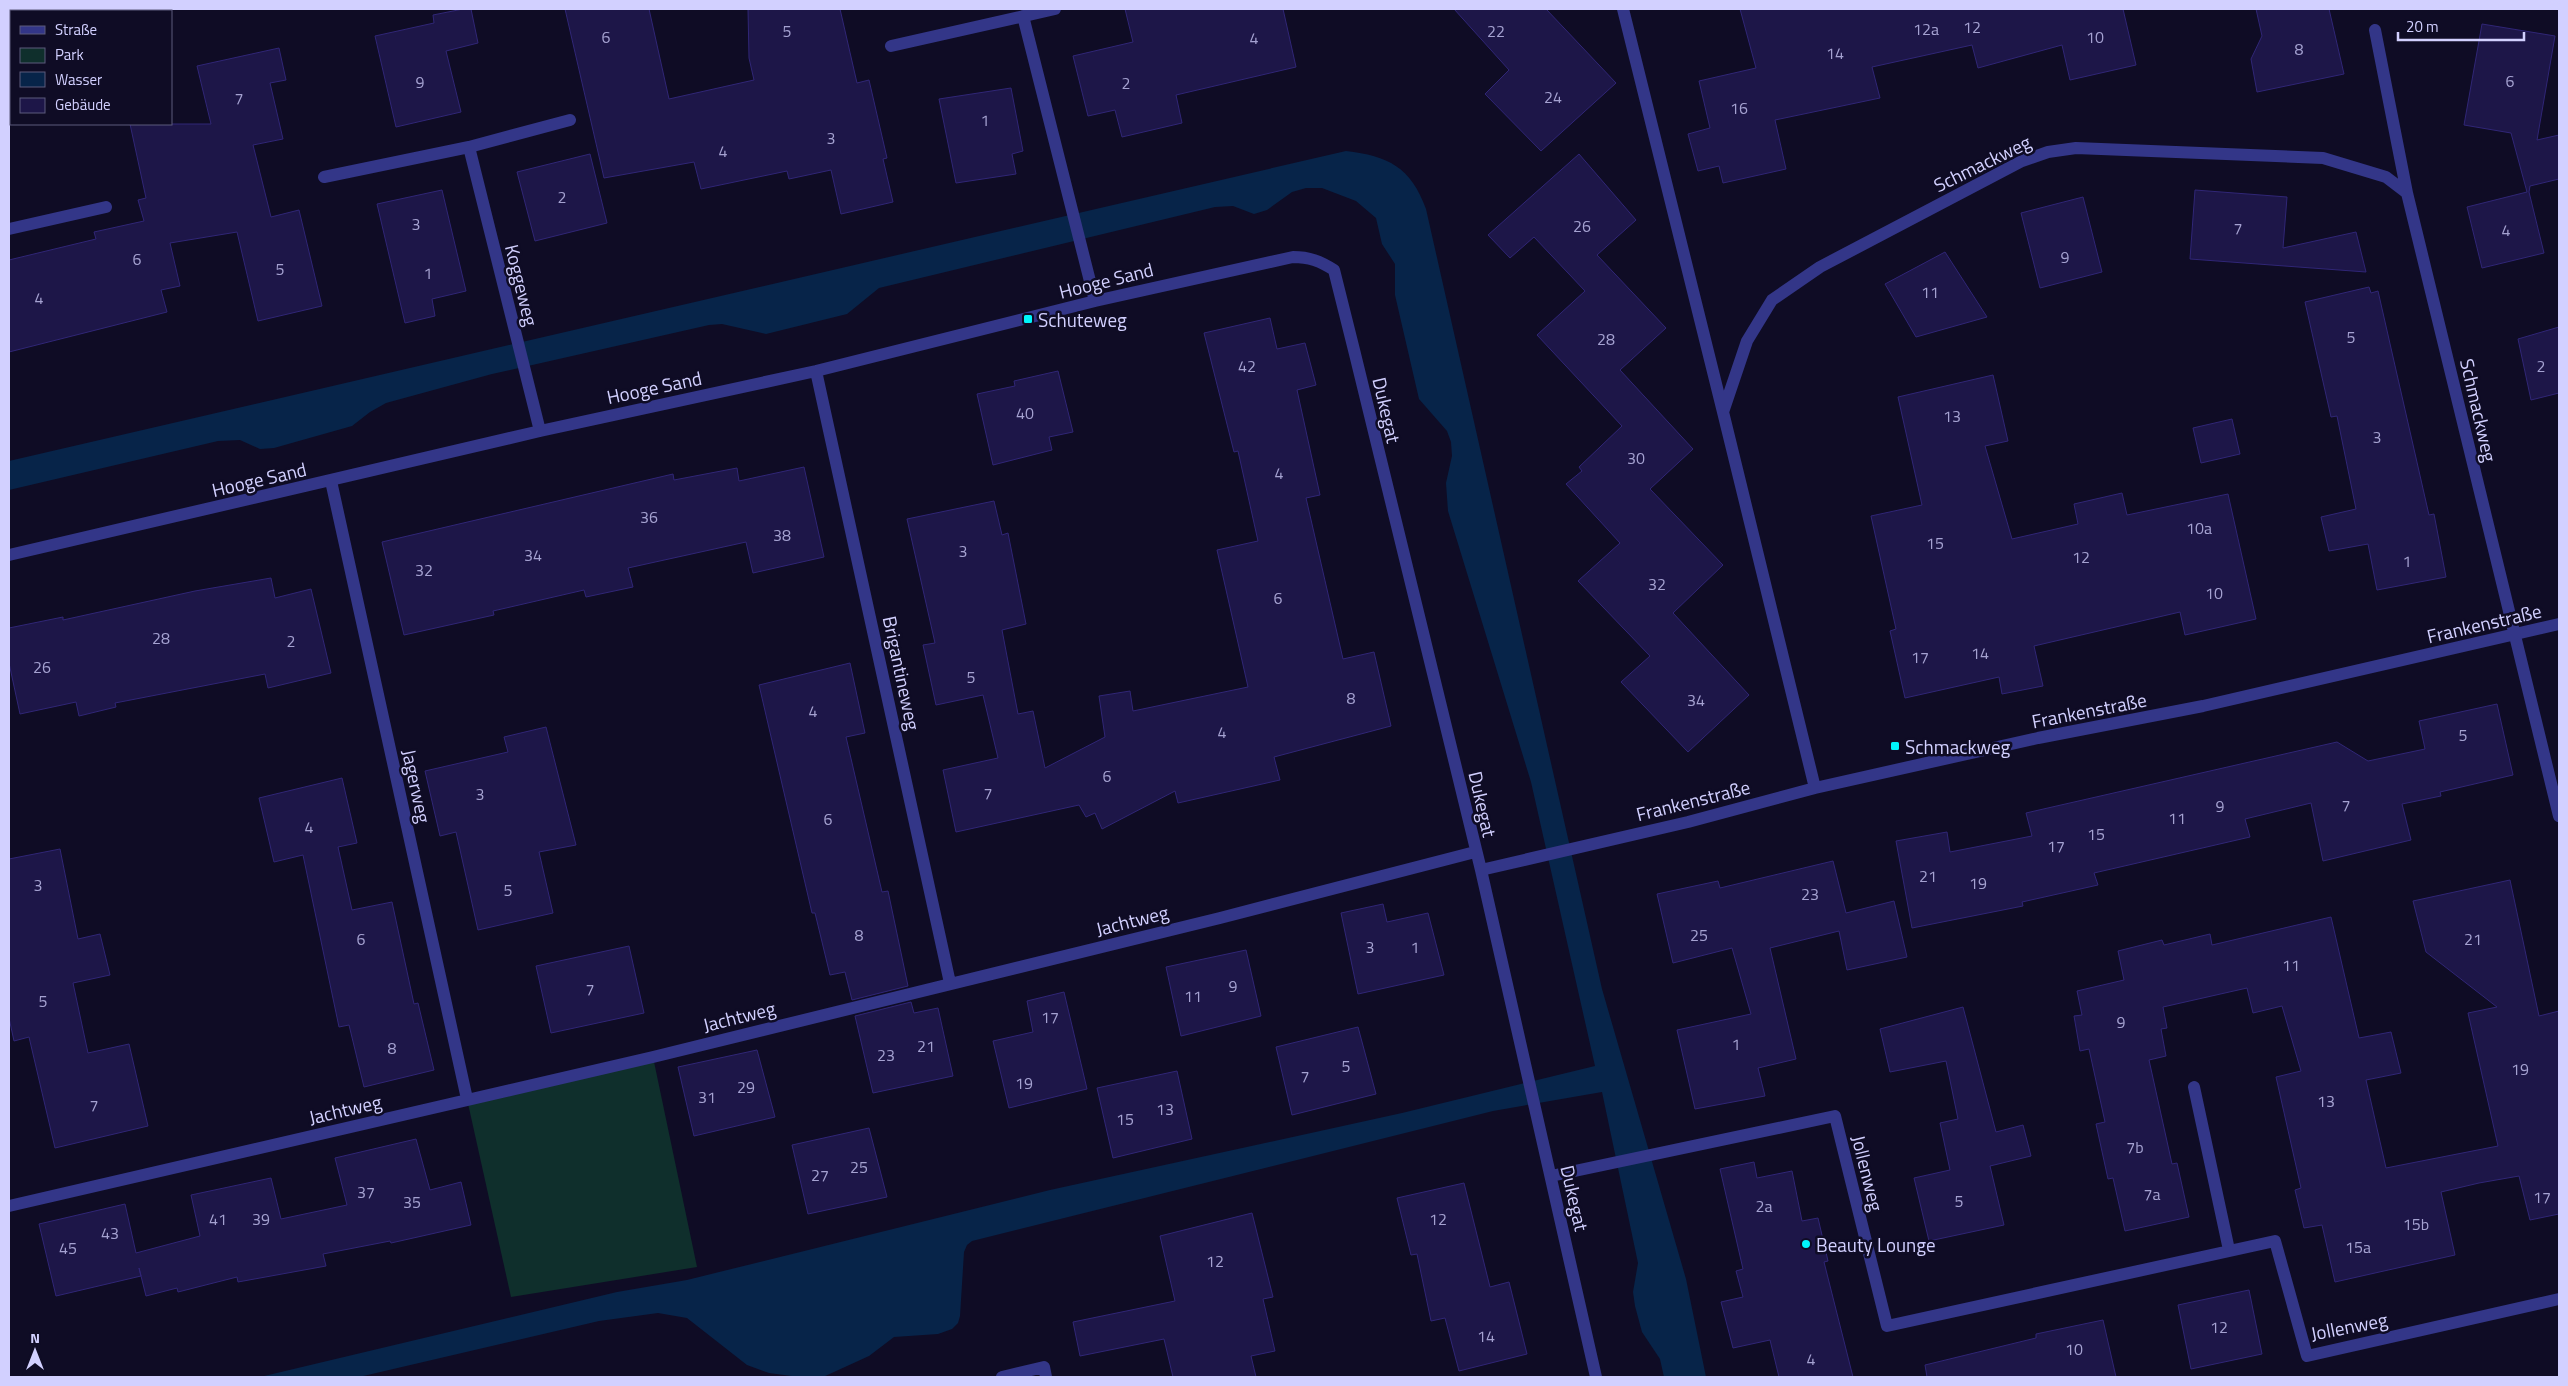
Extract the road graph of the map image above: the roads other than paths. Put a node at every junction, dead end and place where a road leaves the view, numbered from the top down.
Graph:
1 (1056, 9) edge
2 (1623, 9) edge
3 (1023, 16) junction
4 (2375, 30) dead end
5 (891, 46) dead end
6 (570, 120) dead end
7 (469, 147) junction
8 (324, 177) dead end
9 (2407, 193) junction
10 (106, 207) dead end
11 (9, 229) edge
12 (1307, 257) joint
13 (1094, 301) junction
14 (816, 371) junction
15 (1723, 412) junction
16 (540, 431) junction
17 (331, 482) junction
18 (9, 555) edge
19 (2559, 624) edge
20 (2516, 634) junction
21 (1815, 788) junction
22 (2559, 816) edge
23 (1475, 852) junction
24 (1481, 870) junction
25 (950, 983) junction
26 (2194, 1087) dead end
27 (467, 1099) junction
28 (1551, 1176) junction
29 (9, 1206) edge
30 (2229, 1250) junction
31 (2559, 1299) edge
32 (1002, 1377) edge
33 (1046, 1377) edge
34 (1596, 1377) edge

1 - 3 street
2 - 15 street
3 - 5 street
3 - 13 street
4 - 9 street, Schmackweg
6 - 7 street
7 - 8 street
7 - 16 street, Koggeweg
9 - 15 street, Schmackweg
9 - 20 street, Schmackweg
10 - 11 street
12 - 13 street, Hooge Sand
12 - 23 street, Dukegat
13 - 14 street, Hooge Sand
14 - 16 street, Hooge Sand
14 - 25 street, Brigantineweg
15 - 21 street
16 - 17 street, Hooge Sand
17 - 18 street, Hooge Sand
17 - 27 street, Jagerweg
19 - 20 street, Frankenstraße
20 - 21 street, Frankenstraße
20 - 22 street
21 - 24 street, Frankenstraße
23 - 24 street, Dukegat
23 - 25 street, Jachtweg
24 - 28 street, Dukegat
25 - 27 street, Jachtweg
26 - 30 street
27 - 29 street, Jachtweg
28 - 30 street, Jollenweg
28 - 34 street, Dukegat
30 - 31 street, Jollenweg
32 - 33 street

